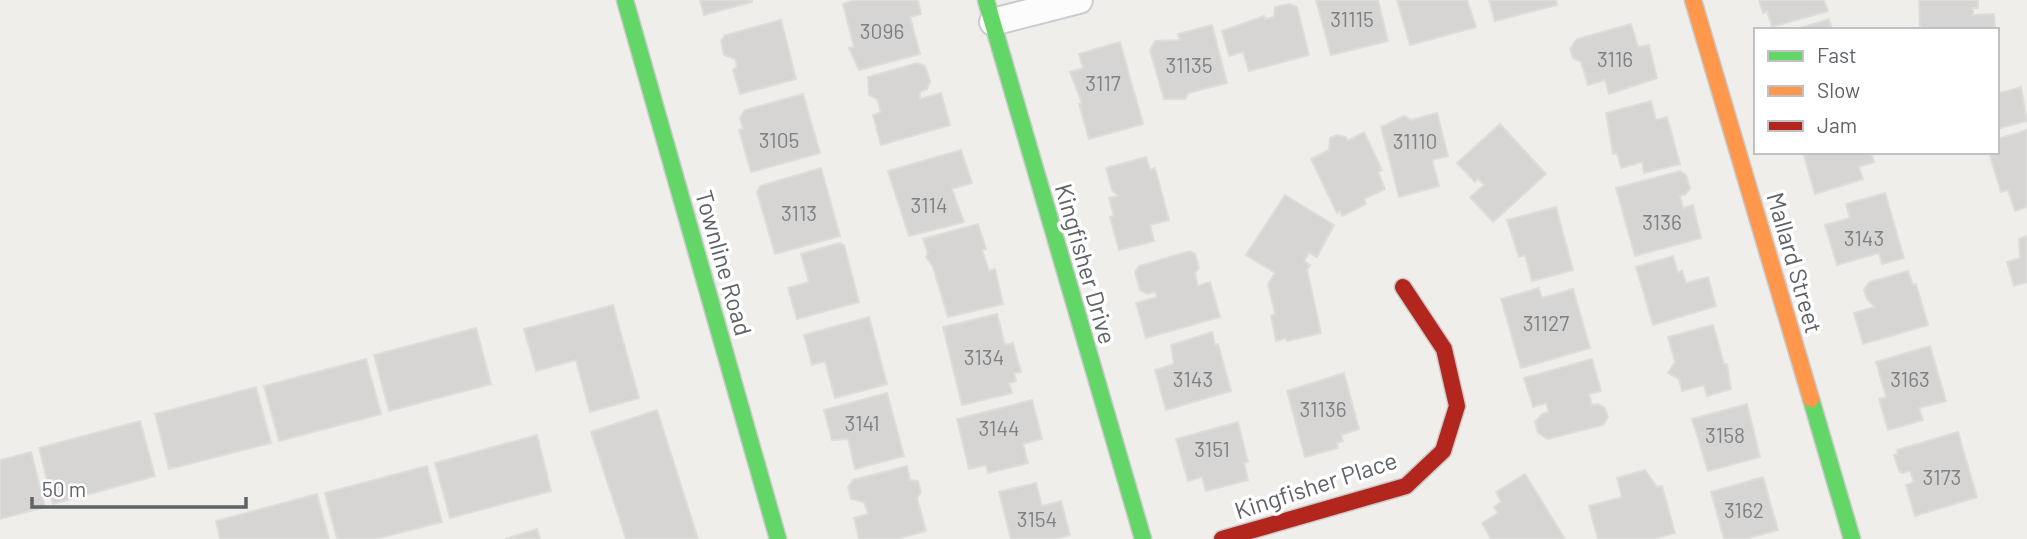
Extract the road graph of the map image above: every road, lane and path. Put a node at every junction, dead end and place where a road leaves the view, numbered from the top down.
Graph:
1 (625, 0) edge
2 (1079, 0) edge
3 (1693, 0) edge
4 (990, 11) edge
5 (1403, 287) dead end
6 (778, 539) edge
7 (1143, 539) edge
8 (1222, 539) edge
9 (1852, 539) edge

1 - 6 street, Townline Road
2 - 4 street
3 - 9 street, Mallard Street
4 - 7 street, Kingfisher Drive
5 - 8 street, Kingfisher Place

